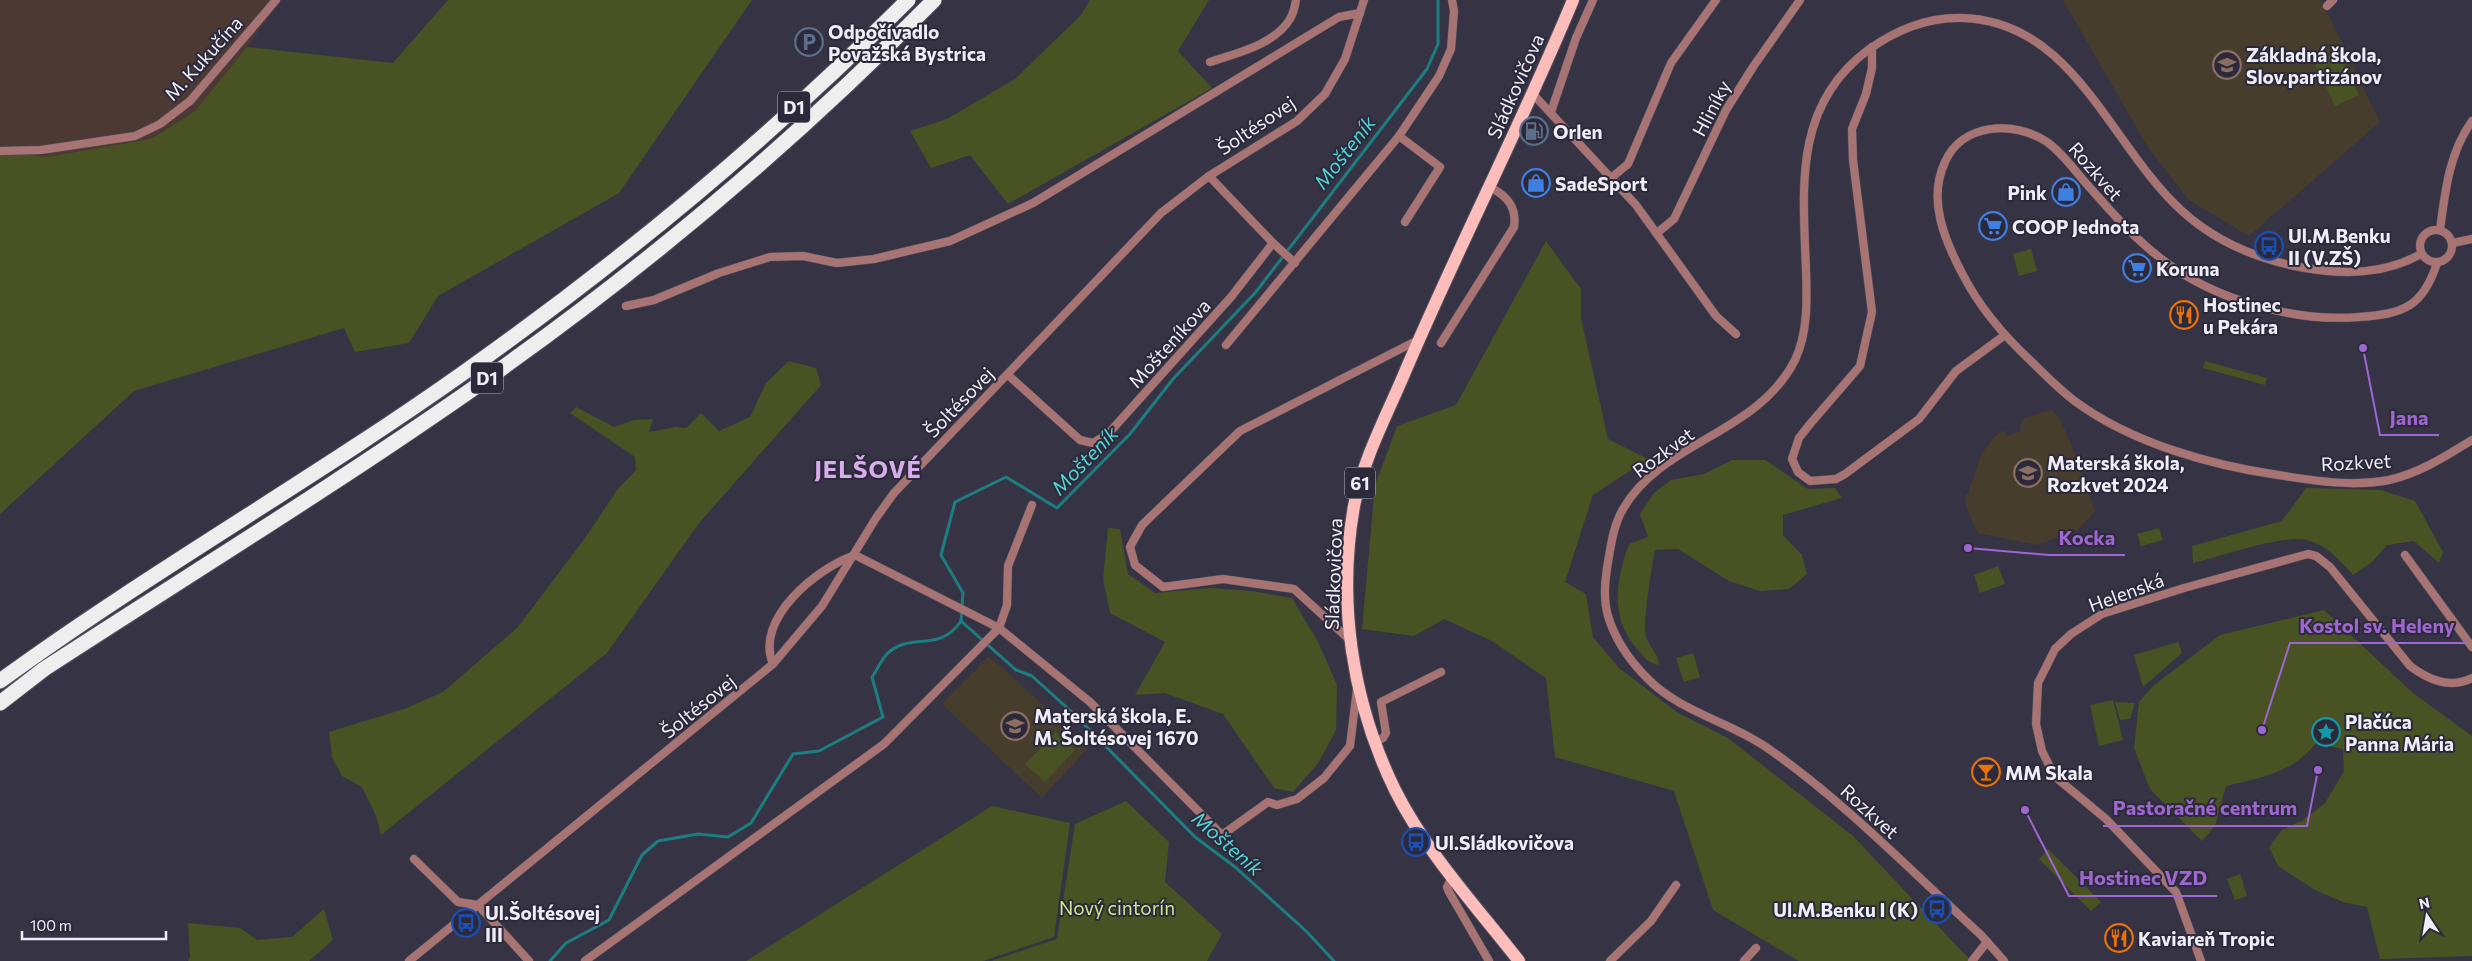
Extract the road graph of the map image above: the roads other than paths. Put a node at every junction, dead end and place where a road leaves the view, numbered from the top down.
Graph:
1 (276, 0) edge
2 (908, 0) edge
3 (934, 0) edge
4 (1296, 0) edge
5 (1364, 0) edge
6 (1452, 0) edge
7 (1573, 0) edge
8 (1593, 0) edge
9 (1716, 0) edge
10 (1800, 0) edge
11 (2333, 0) edge
12 (2327, 6) dead end
13 (1360, 13) junction
14 (1872, 47) junction
15 (1210, 62) dead end
16 (1531, 92) junction
17 (1551, 112) junction
18 (2472, 121) edge
19 (1399, 136) junction
20 (0, 151) edge
21 (1209, 176) junction
22 (1611, 178) junction
23 (1490, 187) junction
24 (1405, 222) dead end
25 (2440, 230) junction
26 (1657, 233) junction
27 (2472, 239) edge
28 (1273, 243) junction
29 (2453, 243) junction
30 (2421, 254) junction
31 (1296, 263) junction
32 (2437, 263) junction
33 (626, 306) dead end
34 (1736, 334) dead end
35 (2005, 335) junction
36 (1419, 340) junction
37 (1440, 343) dead end
38 (1226, 345) dead end
39 (1008, 374) junction
40 (2472, 440) edge
41 (1032, 505) dead end
42 (855, 555) junction
43 (2405, 555) dead end
44 (999, 628) junction
45 (1350, 640) junction
46 (2472, 647) edge
47 (774, 664) junction
48 (1441, 672) dead end
49 (2472, 678) edge
50 (0, 681) edge
51 (1357, 684) junction
52 (0, 703) edge
53 (1374, 742) junction
54 (414, 859) dead end
55 (1452, 876) junction
56 (1676, 885) dead end
57 (478, 905) junction
58 (1987, 942) junction
59 (1756, 948) dead end
60 (409, 961) edge
61 (529, 961) edge
62 (585, 961) edge
63 (1489, 961) edge
64 (1519, 961) edge
65 (1610, 961) edge
66 (1744, 961) edge
67 (1972, 961) edge
68 (2004, 961) edge
69 (2201, 961) edge

1 - 20 street, M. Kukučína
2 - 50 highway, D1
3 - 52 highway, D1
4 - 15 street
5 - 13 street, Šoltésovej
6 - 19 street
7 - 16 main road, Sládkovičova / 61
8 - 17 street, Sládkovičova
9 - 22 street
10 - 26 street, Hliníky
11 - 12 street
13 - 21 street, Šoltésovej
13 - 33 street
14 - 30 street, Rozkvet
14 - 35 street
14 - 58 street, Rozkvet
16 - 17 street
16 - 23 main road, Sládkovičova / 61
17 - 22 street
18 - 25 street
19 - 24 street
19 - 31 street
21 - 28 street
21 - 39 street, Šoltésovej
22 - 26 street
23 - 36 main road, Sládkovičova / 61
23 - 37 street
25 - 29 street
25 - 30 street
26 - 34 street
27 - 29 street
28 - 31 street
28 - 39 street, Mošteníkova
29 - 32 street
30 - 32 street
31 - 38 street
32 - 35 street, Rozkvet
35 - 40 street, Rozkvet
36 - 45 main road, Sládkovičova / 61
36 - 45 street
39 - 42 street, Šoltésovej
41 - 44 street
42 - 44 street
42 - 47 street, Šoltésovej
42 - 47 street
43 - 46 street
44 - 51 street
44 - 62 street
45 - 51 main road, Sládkovičova / 61
47 - 57 street, Šoltésovej
48 - 53 street
49 - 69 street, Helenská
51 - 53 main road, Sládkovičova / 61
53 - 55 main road, Sládkovičova / 61
54 - 57 street
55 - 63 street
55 - 64 main road, Sládkovičova / 61
56 - 65 street
57 - 60 street, Šoltésovej
57 - 61 street
58 - 67 street
58 - 68 street, Rozkvet
59 - 66 street

